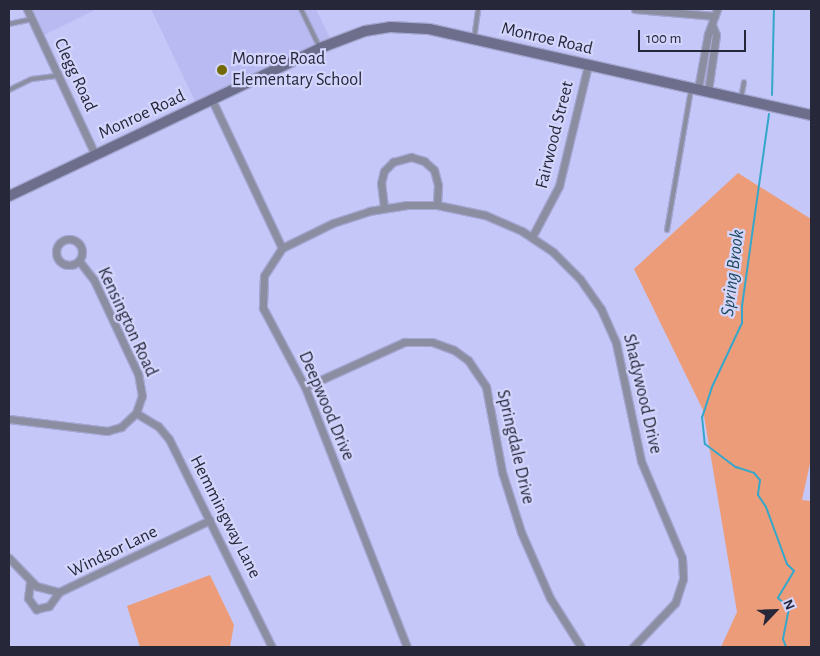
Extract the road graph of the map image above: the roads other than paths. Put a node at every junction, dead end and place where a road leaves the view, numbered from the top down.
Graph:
1 (27, 9) edge
2 (301, 9) edge
3 (478, 9) edge
4 (635, 9) edge
5 (716, 12) edge
6 (32, 19) junction
7 (9, 24) edge
8 (474, 39) junction
9 (320, 48) junction
10 (588, 65) junction
11 (58, 76) junction
12 (744, 82) dead end
13 (699, 89) junction
14 (9, 90) edge
15 (741, 99) junction
16 (212, 100) junction
17 (811, 116) edge
18 (95, 154) junction
19 (9, 196) edge
20 (437, 205) junction
21 (384, 207) junction
22 (667, 230) dead end
23 (532, 237) junction
24 (282, 248) junction
25 (79, 261) dead end
26 (306, 387) junction
27 (136, 413) junction
28 (9, 419) edge
29 (210, 520) junction
30 (9, 558) edge
31 (30, 582) junction
32 (59, 592) junction
33 (272, 647) edge
34 (407, 647) edge
35 (581, 647) edge
36 (633, 647) edge

1 - 6 street, Clegg Road
2 - 9 lane
3 - 8 lane
4 - 5 street
5 - 13 street
6 - 7 lane
6 - 11 street, Clegg Road
8 - 9 street, Monroe Road
8 - 10 street, Monroe Road
9 - 16 street, Monroe Road
10 - 13 street, Monroe Road
10 - 23 street, Fairwood Street
11 - 14 lane
11 - 18 street, Clegg Road
12 - 15 lane
13 - 15 street, Monroe Road
13 - 22 lane
15 - 17 street, Monroe Road
16 - 18 street, Monroe Road
16 - 24 street
18 - 19 street, Monroe Road
20 - 21 street, Shadywood Drive
20 - 21 street
20 - 23 street, Shadywood Drive
21 - 24 street, Shadywood Drive
23 - 36 street, Shadywood Drive
24 - 26 street, Deepwood Drive
25 - 27 street, Kensington Road
26 - 34 street, Deepwood Drive
26 - 35 street, Springdale Drive
27 - 28 street
27 - 29 street, Hemmingway Lane
29 - 32 street, Windsor Lane
29 - 33 street, Hemmingway Lane
30 - 31 street, Windsor Lane
31 - 32 street, Windsor Lane
31 - 32 street

